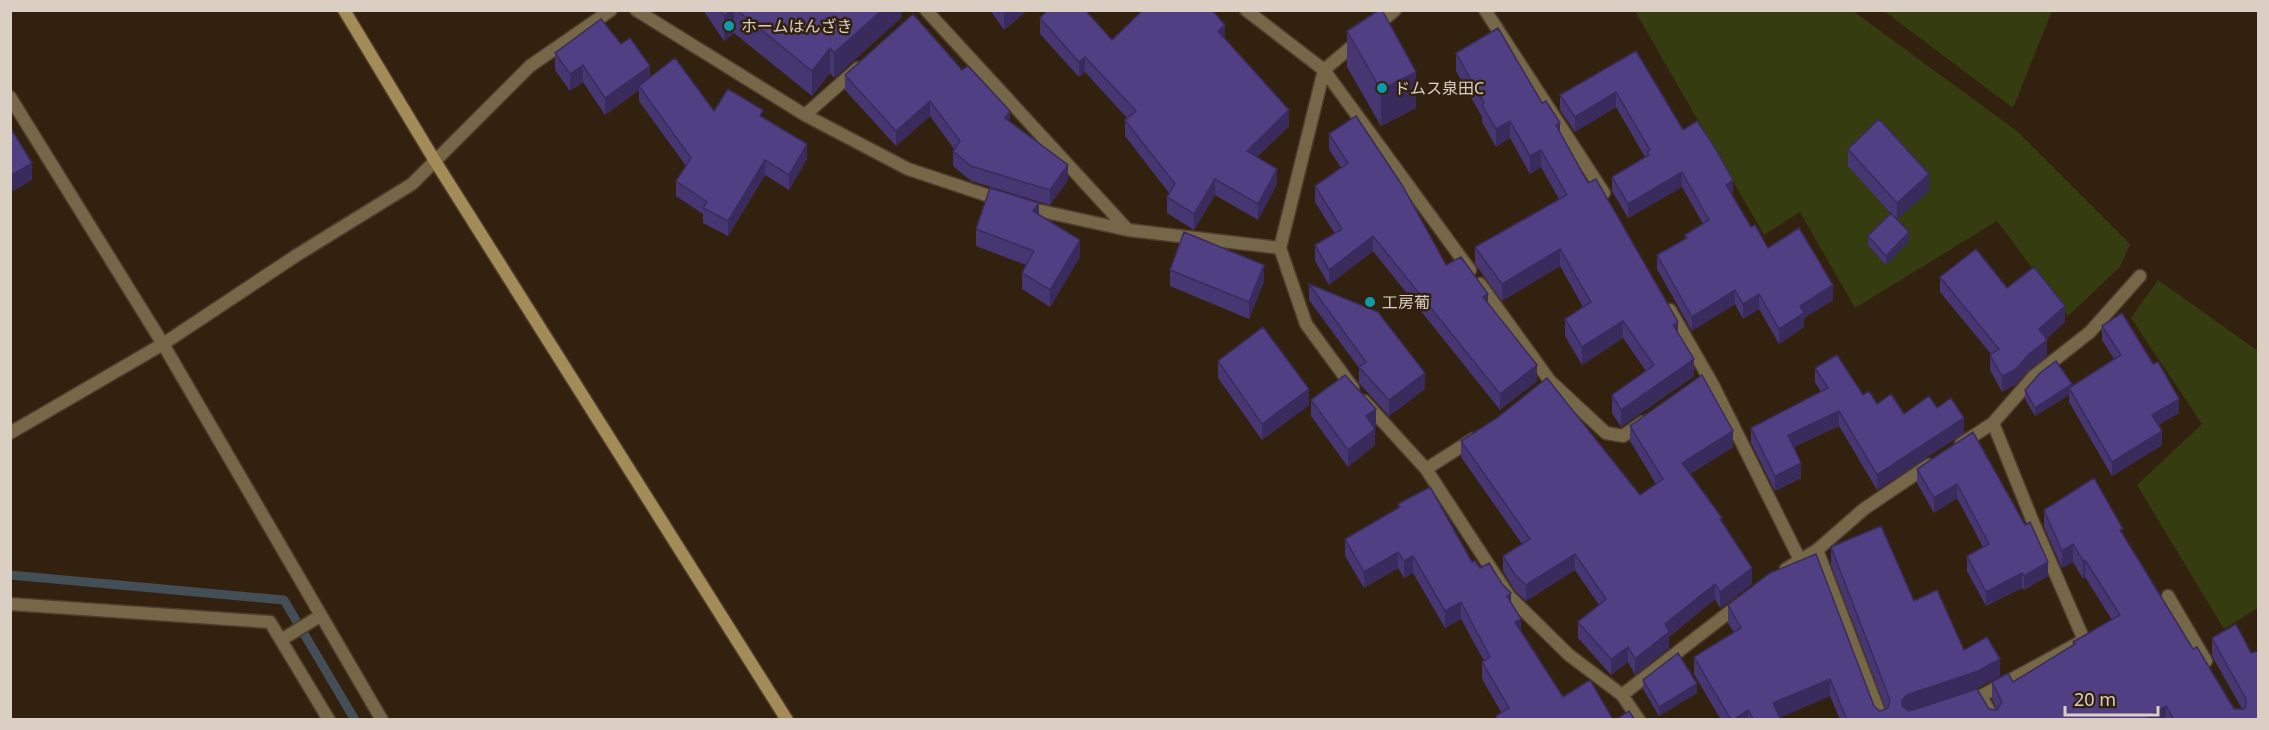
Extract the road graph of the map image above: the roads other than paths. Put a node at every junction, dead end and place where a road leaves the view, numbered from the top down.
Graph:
1 (344, 10) edge
2 (611, 10) edge
3 (636, 10) edge
4 (1246, 10) edge
5 (1485, 10) edge
6 (1393, 11) edge
7 (921, 13) edge
8 (864, 63) edge
9 (1324, 69) junction
10 (10, 97) edge
11 (805, 115) junction
12 (435, 160) junction
13 (1608, 202) edge
14 (1128, 230) junction
15 (1280, 248) junction
16 (2140, 276) dead end
17 (1661, 294) edge
18 (163, 344) junction
19 (1651, 416) edge
20 (1993, 423) junction
21 (10, 433) edge
22 (1483, 433) edge
23 (1426, 469) junction
24 (1816, 550) junction
25 (1800, 560) junction
26 (1775, 576) edge
27 (2168, 596) dead end
28 (1748, 597) edge
29 (10, 604) edge
30 (320, 616) junction
31 (280, 640) junction
32 (2210, 668) edge
33 (1622, 695) junction
34 (328, 720) edge
35 (382, 720) edge
36 (786, 720) edge
37 (1639, 720) edge
38 (1882, 720) edge
39 (1994, 720) edge

1 - 12 street
2 - 12 street
3 - 11 street
4 - 9 street
5 - 13 street
6 - 9 street
7 - 14 street
8 - 11 street
9 - 15 street
9 - 19 street
10 - 18 street
11 - 14 street
12 - 18 street
12 - 36 street
14 - 15 street
15 - 23 street
16 - 20 street
17 - 25 street
18 - 21 street
18 - 30 street
20 - 24 street
20 - 39 street
22 - 23 street
23 - 33 street
24 - 25 street
24 - 38 street
25 - 26 street
27 - 32 street
28 - 33 street
29 - 31 street
30 - 31 street
30 - 35 street
31 - 34 street
33 - 37 street

